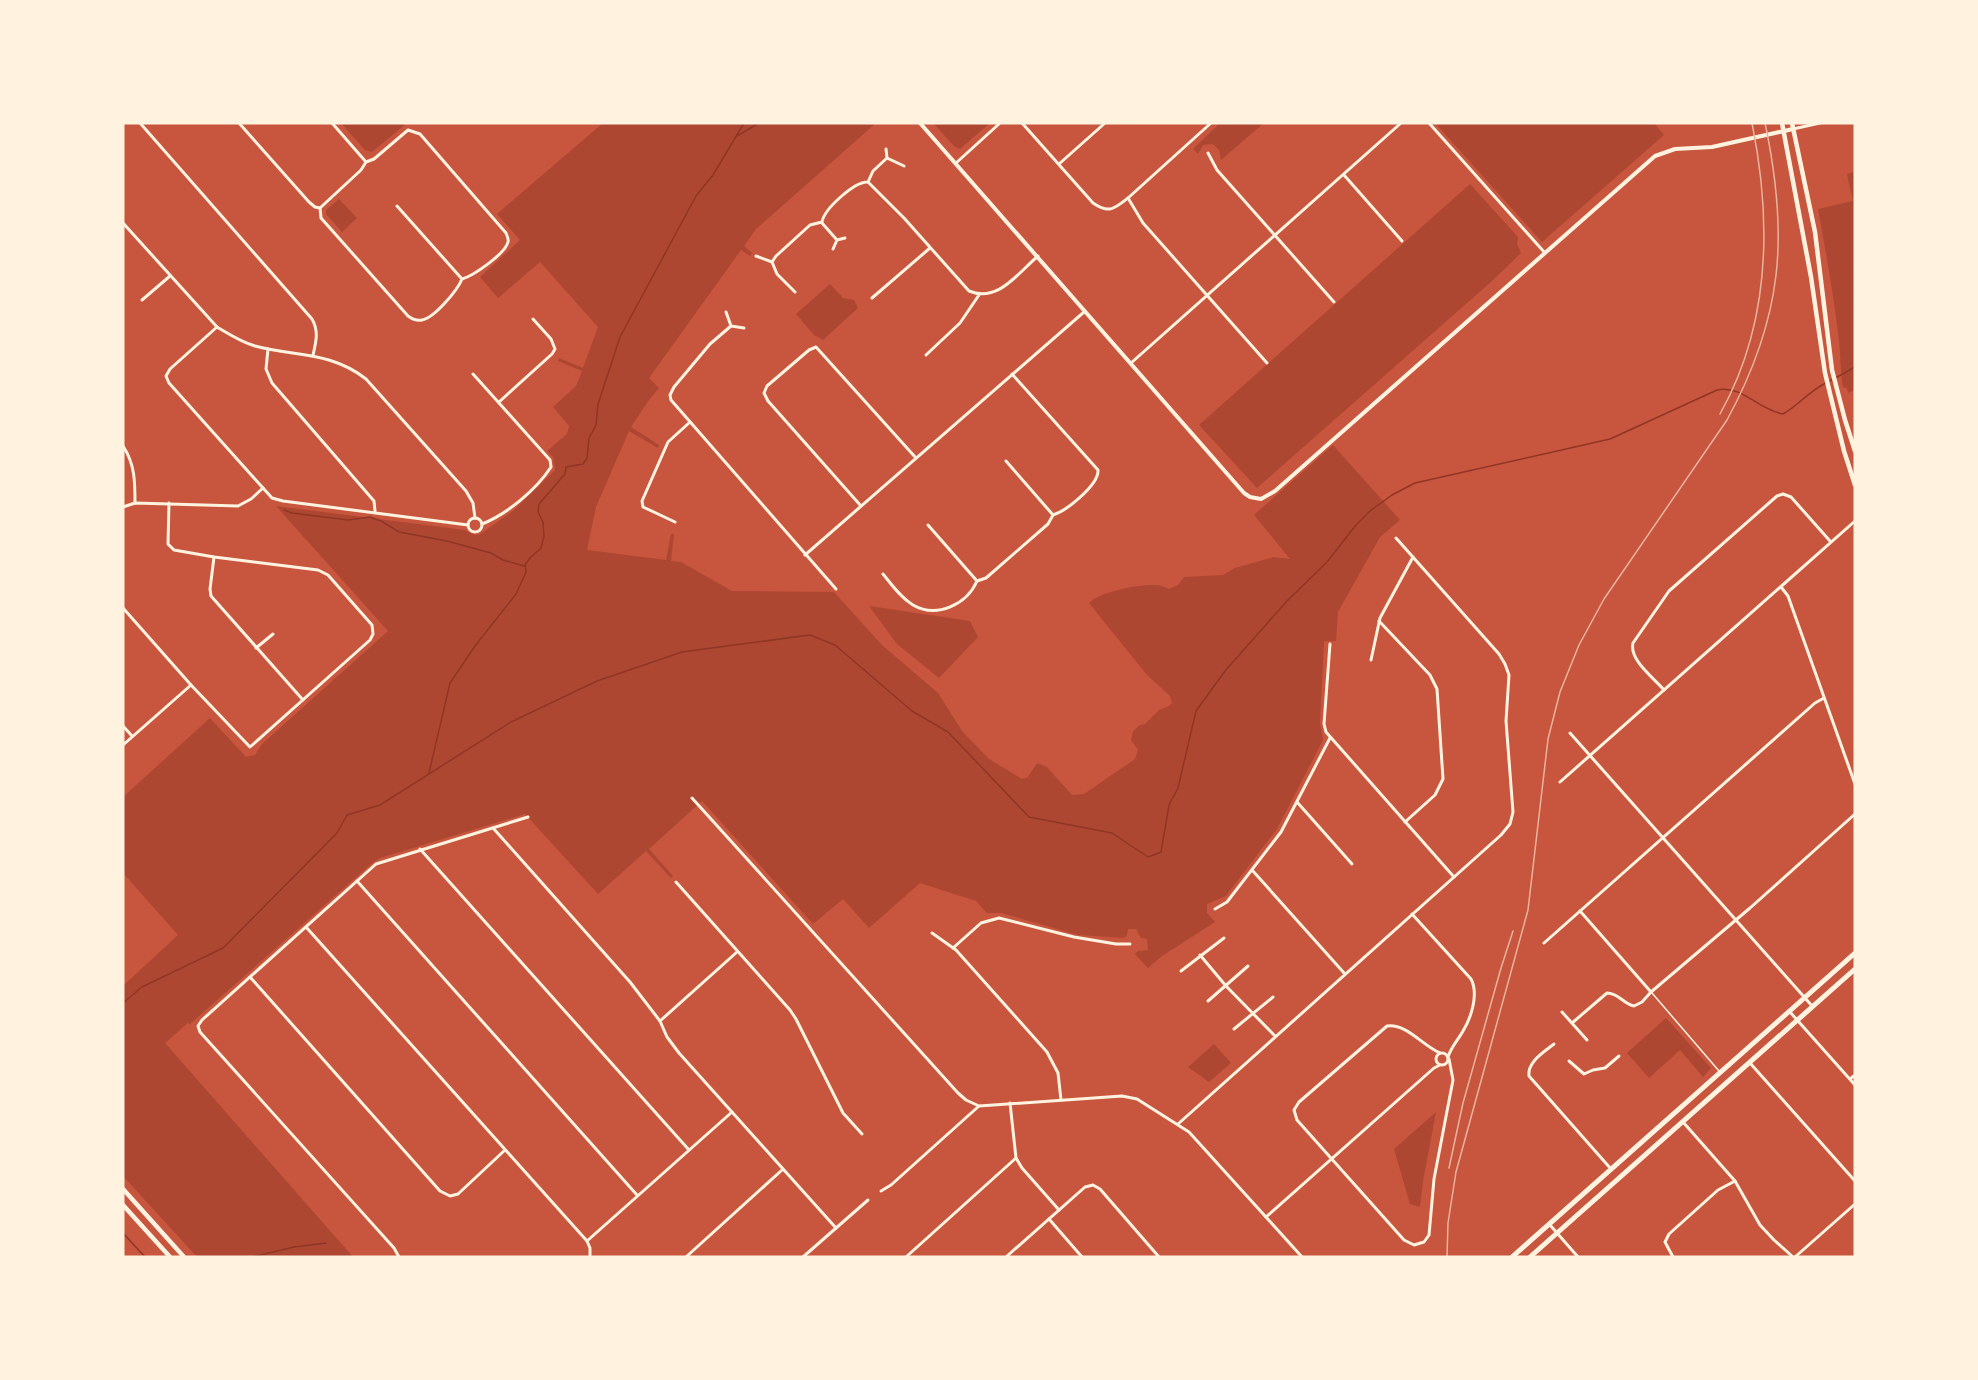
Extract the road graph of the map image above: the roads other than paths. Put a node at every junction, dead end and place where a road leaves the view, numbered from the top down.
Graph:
1 (140, 123) edge
2 (239, 123) edge
3 (332, 123) edge
4 (920, 123) edge
5 (1000, 123) edge
6 (1022, 123) edge
7 (1105, 123) edge
8 (1211, 123) edge
9 (1401, 123) edge
10 (1429, 123) edge
11 (1782, 123) edge
12 (1820, 123) edge
13 (1793, 126) edge
14 (1783, 131) junction
15 (886, 149) dead end
16 (1208, 153) dead end
17 (887, 158) junction
18 (366, 162) junction
19 (956, 163) junction
20 (1059, 164) junction
21 (904, 166) dead end
22 (1343, 175) junction
23 (868, 182) junction
24 (1128, 198) junction
25 (397, 206) dead end
26 (320, 208) junction
27 (822, 222) junction
28 (123, 223) edge
29 (1276, 235) junction
30 (845, 238) dead end
31 (837, 240) junction
32 (1402, 241) dead end
33 (930, 248) junction
34 (832, 249) dead end
35 (1545, 253) junction
36 (756, 256) dead end
37 (1038, 256) junction
38 (772, 262) junction
39 (170, 276) junction
40 (462, 279) junction
41 (795, 292) dead end
42 (979, 295) junction
43 (1207, 295) junction
44 (872, 298) dead end
45 (142, 300) dead end
46 (1334, 302) dead end
47 (726, 312) dead end
48 (1084, 312) junction
49 (533, 319) dead end
50 (731, 326) junction
51 (217, 327) junction
52 (744, 328) dead end
53 (268, 349) junction
54 (313, 355) junction
55 (926, 355) dead end
56 (1131, 363) junction
57 (1267, 363) dead end
58 (473, 374) dead end
59 (1012, 374) junction
60 (499, 402) junction
61 (690, 422) junction
62 (1848, 431) junction
63 (1855, 436) edge
64 (123, 446) edge
65 (1855, 451) edge
66 (916, 458) junction
67 (1855, 458) edge
68 (1846, 459) junction
69 (1006, 461) dead end
70 (1855, 485) edge
71 (263, 488) junction
72 (135, 503) junction
73 (169, 504) junction
74 (861, 506) junction
75 (123, 507) edge
76 (375, 512) junction
77 (1053, 515) junction
78 (475, 518) junction
79 (1855, 521) edge
80 (675, 522) dead end
81 (482, 524) junction
82 (468, 525) junction
83 (928, 525) dead end
84 (1396, 538) dead end
85 (1830, 542) junction
86 (805, 555) junction
87 (214, 557) junction
88 (1413, 557) junction
89 (883, 574) dead end
90 (977, 581) junction
91 (1781, 587) junction
92 (836, 589) dead end
93 (123, 608) edge
94 (1379, 621) junction
95 (273, 634) dead end
96 (1330, 644) dead end
97 (256, 648) junction
98 (1371, 660) dead end
99 (191, 685) junction
100 (1664, 690) junction
101 (1824, 698) junction
102 (303, 700) junction
103 (123, 726) edge
104 (1570, 733) dead end
105 (132, 736) junction
106 (1330, 738) junction
107 (123, 745) edge
108 (1591, 755) junction
109 (1560, 782) dead end
110 (1855, 784) edge
111 (692, 798) dead end
112 (1297, 802) junction
113 (1855, 814) edge
114 (528, 817) dead end
115 (1405, 822) junction
116 (493, 828) junction
117 (1663, 838) junction
118 (420, 849) junction
119 (1352, 864) dead end
120 (1252, 870) junction
121 (1454, 877) junction
122 (357, 881) junction
123 (676, 882) dead end
124 (1215, 909) dead end
125 (1580, 911) junction
126 (1412, 914) junction
127 (1736, 920) junction
128 (306, 927) junction
129 (932, 933) dead end
130 (1224, 938) dead end
131 (1544, 943) dead end
132 (1130, 944) dead end
133 (953, 948) junction
134 (737, 952) junction
135 (1855, 953) edge
136 (1200, 955) junction
137 (1248, 966) dead end
138 (1855, 969) edge
139 (1181, 971) dead end
140 (1345, 974) junction
141 (250, 977) junction
142 (1226, 986) junction
143 (1652, 992) junction
144 (1273, 997) dead end
145 (1805, 998) junction
146 (1208, 1001) dead end
147 (1813, 1006) junction
148 (1790, 1011) junction
149 (1254, 1012) junction
150 (1562, 1012) dead end
151 (1798, 1020) junction
152 (660, 1021) junction
153 (1572, 1023) junction
154 (1234, 1029) dead end
155 (1275, 1036) junction
156 (1587, 1040) dead end
157 (1554, 1044) dead end
158 (1450, 1050) junction
159 (1619, 1056) dead end
160 (1448, 1058) junction
161 (1440, 1059) junction
162 (1569, 1060) dead end
163 (1750, 1063) junction
164 (1450, 1068) junction
165 (1720, 1072) junction
166 (1855, 1075) edge
167 (1850, 1079) junction
168 (1855, 1085) edge
169 (1061, 1100) junction
170 (1010, 1103) junction
171 (979, 1106) junction
172 (732, 1112) junction
173 (1683, 1121) junction
174 (1178, 1124) junction
175 (862, 1134) dead end
176 (506, 1150) junction
177 (689, 1150) junction
178 (1016, 1158) junction
179 (1332, 1158) junction
180 (783, 1169) junction
181 (1611, 1169) junction
182 (1735, 1181) junction
183 (1855, 1181) edge
184 (123, 1189) edge
185 (881, 1191) dead end
186 (637, 1195) junction
187 (868, 1200) dead end
188 (1855, 1204) edge
189 (123, 1205) edge
190 (1059, 1210) junction
191 (1266, 1217) junction
192 (1049, 1219) junction
193 (1549, 1224) junction
194 (836, 1228) junction
195 (1557, 1233) junction
196 (587, 1241) junction
197 (170, 1257) edge
198 (184, 1257) edge
199 (399, 1257) edge
200 (590, 1257) edge
201 (686, 1257) edge
202 (802, 1257) edge
203 (906, 1257) edge
204 (1006, 1257) edge
205 (1082, 1257) edge
206 (1159, 1257) edge
207 (1302, 1257) edge
208 (1512, 1257) edge
209 (1530, 1257) edge
210 (1578, 1257) edge
211 (1673, 1257) edge
212 (1794, 1257) edge

1 - 54 street
2 - 26 street
3 - 18 street
4 - 19 street
5 - 19 street
6 - 20 street
7 - 20 street
8 - 24 street
9 - 22 street
10 - 35 street
11 - 14 main road
12 - 13 street
13 - 14 street
13 - 62 main road
14 - 35 street
14 - 68 main road
15 - 17 street
16 - 29 street
17 - 21 street
17 - 23 street
18 - 26 street
18 - 40 street
19 - 37 street
20 - 24 street
22 - 29 street
22 - 32 street
23 - 27 street
23 - 33 street
24 - 43 street
25 - 40 street
26 - 40 street
27 - 31 street
27 - 38 street
28 - 39 street
29 - 43 street
29 - 46 street
30 - 31 street
31 - 34 street
33 - 42 street
33 - 44 street
35 - 56 street
36 - 38 street
37 - 42 street
37 - 48 street
38 - 41 street
39 - 45 street
39 - 51 street
42 - 55 street
43 - 56 street
43 - 57 street
47 - 50 street
48 - 56 street
48 - 59 street
49 - 60 street
50 - 52 street
50 - 61 street
51 - 53 street
51 - 71 street
53 - 54 street
53 - 76 street
54 - 78 street
58 - 60 street
59 - 66 street
59 - 77 street
60 - 81 street
61 - 80 street
61 - 86 street
62 - 63 main road
62 - 65 main road
64 - 72 street
65 - 68 main road
66 - 74 street
66 - 74 street
67 - 68 main road
68 - 70 main road
69 - 77 street
71 - 73 street
71 - 76 street
72 - 73 street
72 - 75 street
73 - 87 street
74 - 86 street
76 - 82 street
77 - 90 street
78 - 81 street
78 - 82 street
79 - 85 street
81 - 82 street
83 - 90 street
84 - 88 street
85 - 91 street
85 - 100 street
86 - 92 street
87 - 97 street
87 - 102 street
88 - 94 street
88 - 121 street
89 - 90 street
91 - 100 street
91 - 101 street
93 - 99 street
94 - 98 street
94 - 115 street
95 - 97 street
96 - 106 street
97 - 102 street
99 - 102 street
99 - 105 street
100 - 108 street
101 - 110 street
101 - 117 street
103 - 105 street
104 - 108 street
105 - 107 street
106 - 112 street
106 - 115 street
108 - 109 street
108 - 117 street
111 - 171 street
112 - 119 street
112 - 120 street
113 - 127 street
114 - 116 street
115 - 121 street
116 - 118 street
116 - 152 street
117 - 125 street
117 - 127 street
118 - 122 street
118 - 177 street
120 - 124 street
120 - 140 street
121 - 126 street
122 - 128 street
122 - 186 street
123 - 134 street
125 - 131 street
125 - 143 street
126 - 140 street
126 - 158 street
127 - 143 street
127 - 145 street
128 - 141 street
128 - 176 street
129 - 133 street
130 - 136 street
132 - 133 street
133 - 169 street
134 - 152 street
134 - 175 street
135 - 145 main road
136 - 139 street
136 - 142 street
137 - 142 street
138 - 147 main road
140 - 155 street
141 - 176 street
141 - 199 street
142 - 146 street
142 - 149 street
143 - 153 street
143 - 165 lane
144 - 149 street
145 - 147 street
145 - 148 main road
147 - 151 main road
148 - 151 street
148 - 165 main road
149 - 154 street
149 - 155 street
150 - 153 street
151 - 163 main road
151 - 167 street
152 - 172 street
153 - 156 street
155 - 174 street
157 - 181 street
158 - 160 street
158 - 161 street
159 - 162 street
160 - 161 street
160 - 161 street
160 - 164 street
161 - 164 street
161 - 179 street
161 - 179 street
163 - 173 main road
163 - 183 street
164 - 179 street
165 - 181 main road
166 - 167 street
167 - 168 street
169 - 170 street
169 - 174 street
170 - 171 street
170 - 178 street
171 - 185 street
172 - 177 street
172 - 180 street
173 - 182 street
173 - 195 main road
174 - 191 street
176 - 196 street
177 - 186 street
178 - 190 street
178 - 203 street
179 - 191 street
180 - 194 street
180 - 201 street
181 - 193 main road
182 - 211 street
182 - 212 street
184 - 198 main road
186 - 196 street
187 - 194 street
188 - 212 street
189 - 197 main road
190 - 192 street
190 - 206 street
191 - 207 street
192 - 204 street
192 - 205 street
193 - 195 street
193 - 208 main road
194 - 202 street
195 - 209 main road
195 - 210 street
196 - 200 street

